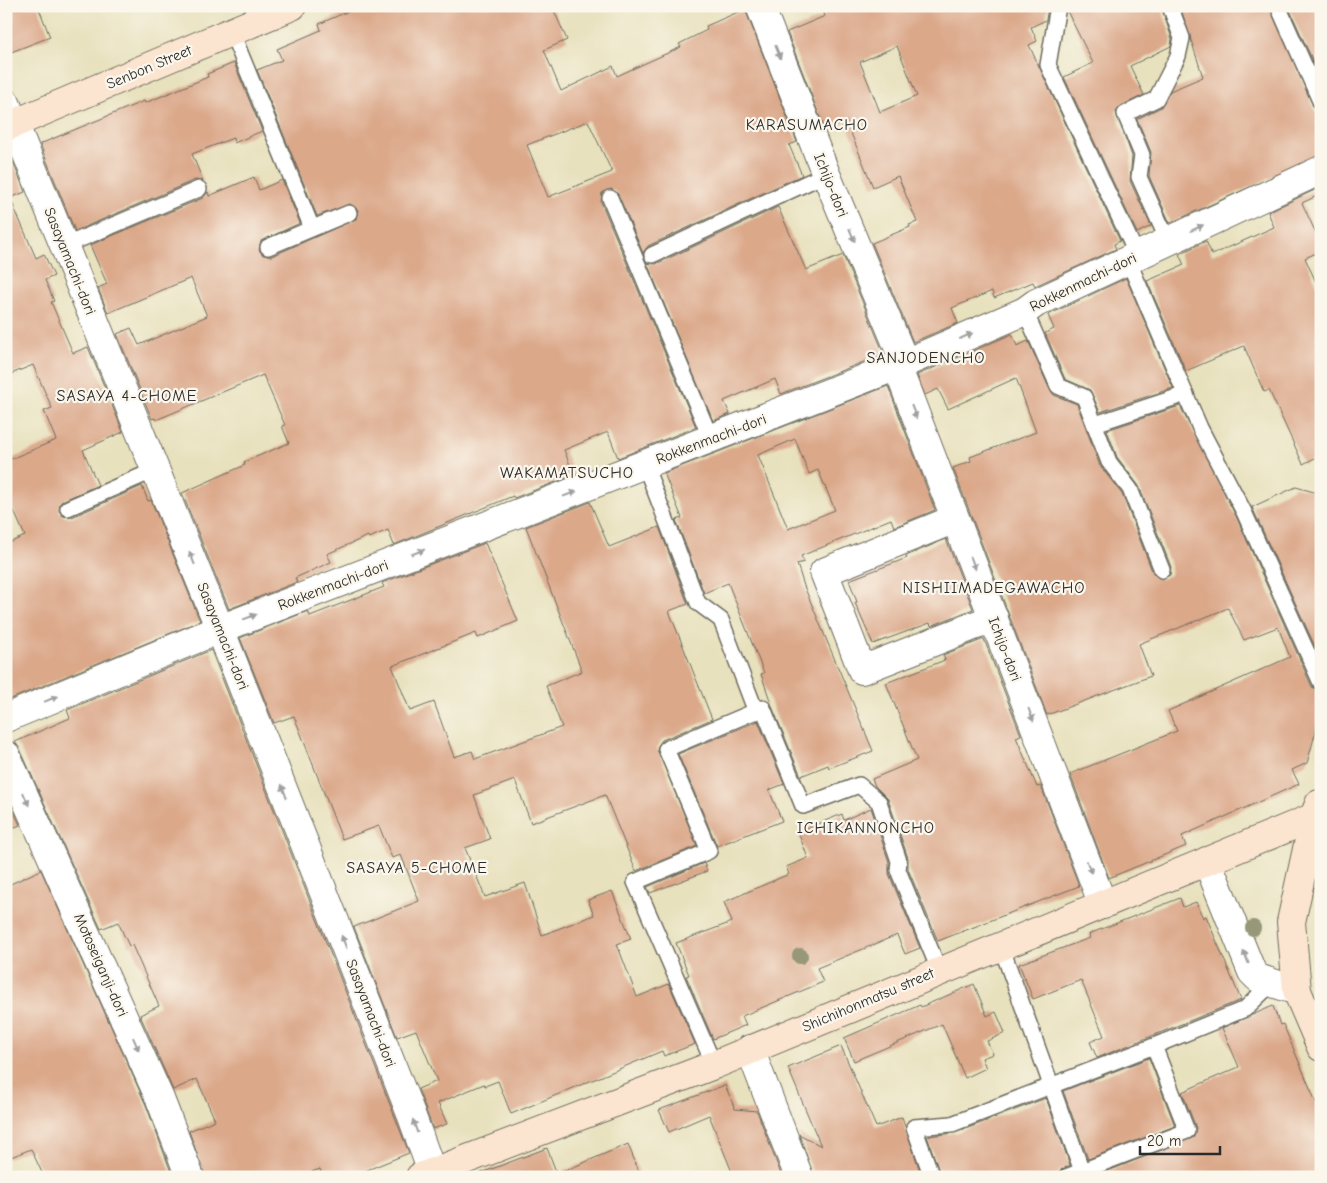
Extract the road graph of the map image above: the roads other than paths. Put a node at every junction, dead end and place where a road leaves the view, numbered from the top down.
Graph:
1 (292, 6) edge
2 (760, 6) edge
3 (1058, 6) edge
4 (1170, 6) edge
5 (1278, 6) edge
6 (232, 33) junction
7 (1321, 103) edge
8 (9, 118) edge
9 (1321, 170) edge
10 (826, 174) junction
11 (199, 189) dead end
12 (610, 198) dead end
13 (348, 213) dead end
14 (312, 228) junction
15 (1168, 241) junction
16 (64, 246) junction
17 (268, 247) dead end
18 (652, 255) dead end
19 (1132, 258) junction
20 (1024, 310) junction
21 (901, 364) junction
22 (1186, 394) junction
23 (1095, 424) junction
24 (711, 439) junction
25 (645, 465) junction
26 (156, 470) junction
27 (68, 508) dead end
28 (956, 519) junction
29 (1162, 570) dead end
30 (994, 618) junction
31 (220, 629) junction
32 (1321, 682) edge
33 (756, 712) junction
34 (6, 718) edge
35 (6, 755) edge
36 (1317, 809) edge
37 (1207, 861) junction
38 (1103, 904) junction
39 (1001, 946) junction
40 (939, 970) junction
41 (1285, 987) junction
42 (1154, 1046) junction
43 (1321, 1047) edge
44 (750, 1049) junction
45 (714, 1065) junction
46 (1052, 1086) junction
47 (1082, 1171) junction
48 (426, 1174) edge
49 (190, 1177) edge
50 (799, 1177) edge
51 (932, 1177) edge
52 (1066, 1177) edge

1 - 6 street, Senbon Street
2 -> 10 street, Ichijo-dori
3 - 19 lane
4 - 15 lane
5 - 7 lane
6 - 8 street, Senbon Street
6 - 14 lane
8 - 16 street, Sasayamachi-dori
15 -> 9 street, Rokkenmachi-dori
10 - 18 lane
10 -> 21 street, Ichijo-dori
11 - 16 lane
12 - 24 lane
13 - 14 lane
14 - 17 lane
15 - 19 street, Rokkenmachi-dori
16 - 26 street, Sasayamachi-dori
19 - 20 street, Rokkenmachi-dori
19 - 22 lane
21 -> 20 street, Rokkenmachi-dori
20 - 23 lane
21 - 24 street, Rokkenmachi-dori
21 -> 28 street, Ichijo-dori
22 - 23 lane
22 - 32 lane
23 - 29 lane
24 - 25 street, Rokkenmachi-dori
31 -> 25 street, Rokkenmachi-dori
25 - 33 lane
26 - 27 lane
31 -> 26 street, Sasayamachi-dori
28 -> 30 street, Ichijo-dori
28 - 30 street
30 -> 38 street, Ichijo-dori
34 -> 31 street, Rokkenmachi-dori
48 -> 31 street, Sasayamachi-dori
33 - 40 lane
33 - 45 lane
35 -> 49 street, Motoseiganji-dori
36 - 37 street, Shichihonmatsu street
36 - 41 street
37 - 38 street, Shichihonmatsu street
41 -> 37 street
38 - 39 street, Shichihonmatsu street
39 - 40 street, Shichihonmatsu street
39 - 46 lane
40 - 44 street, Shichihonmatsu street
41 - 42 lane
41 - 43 street
42 - 46 lane
42 - 47 lane
44 - 45 street, Shichihonmatsu street
44 - 50 street
45 - 48 street, Shichihonmatsu street
46 - 47 lane
46 - 51 lane
47 - 52 lane

